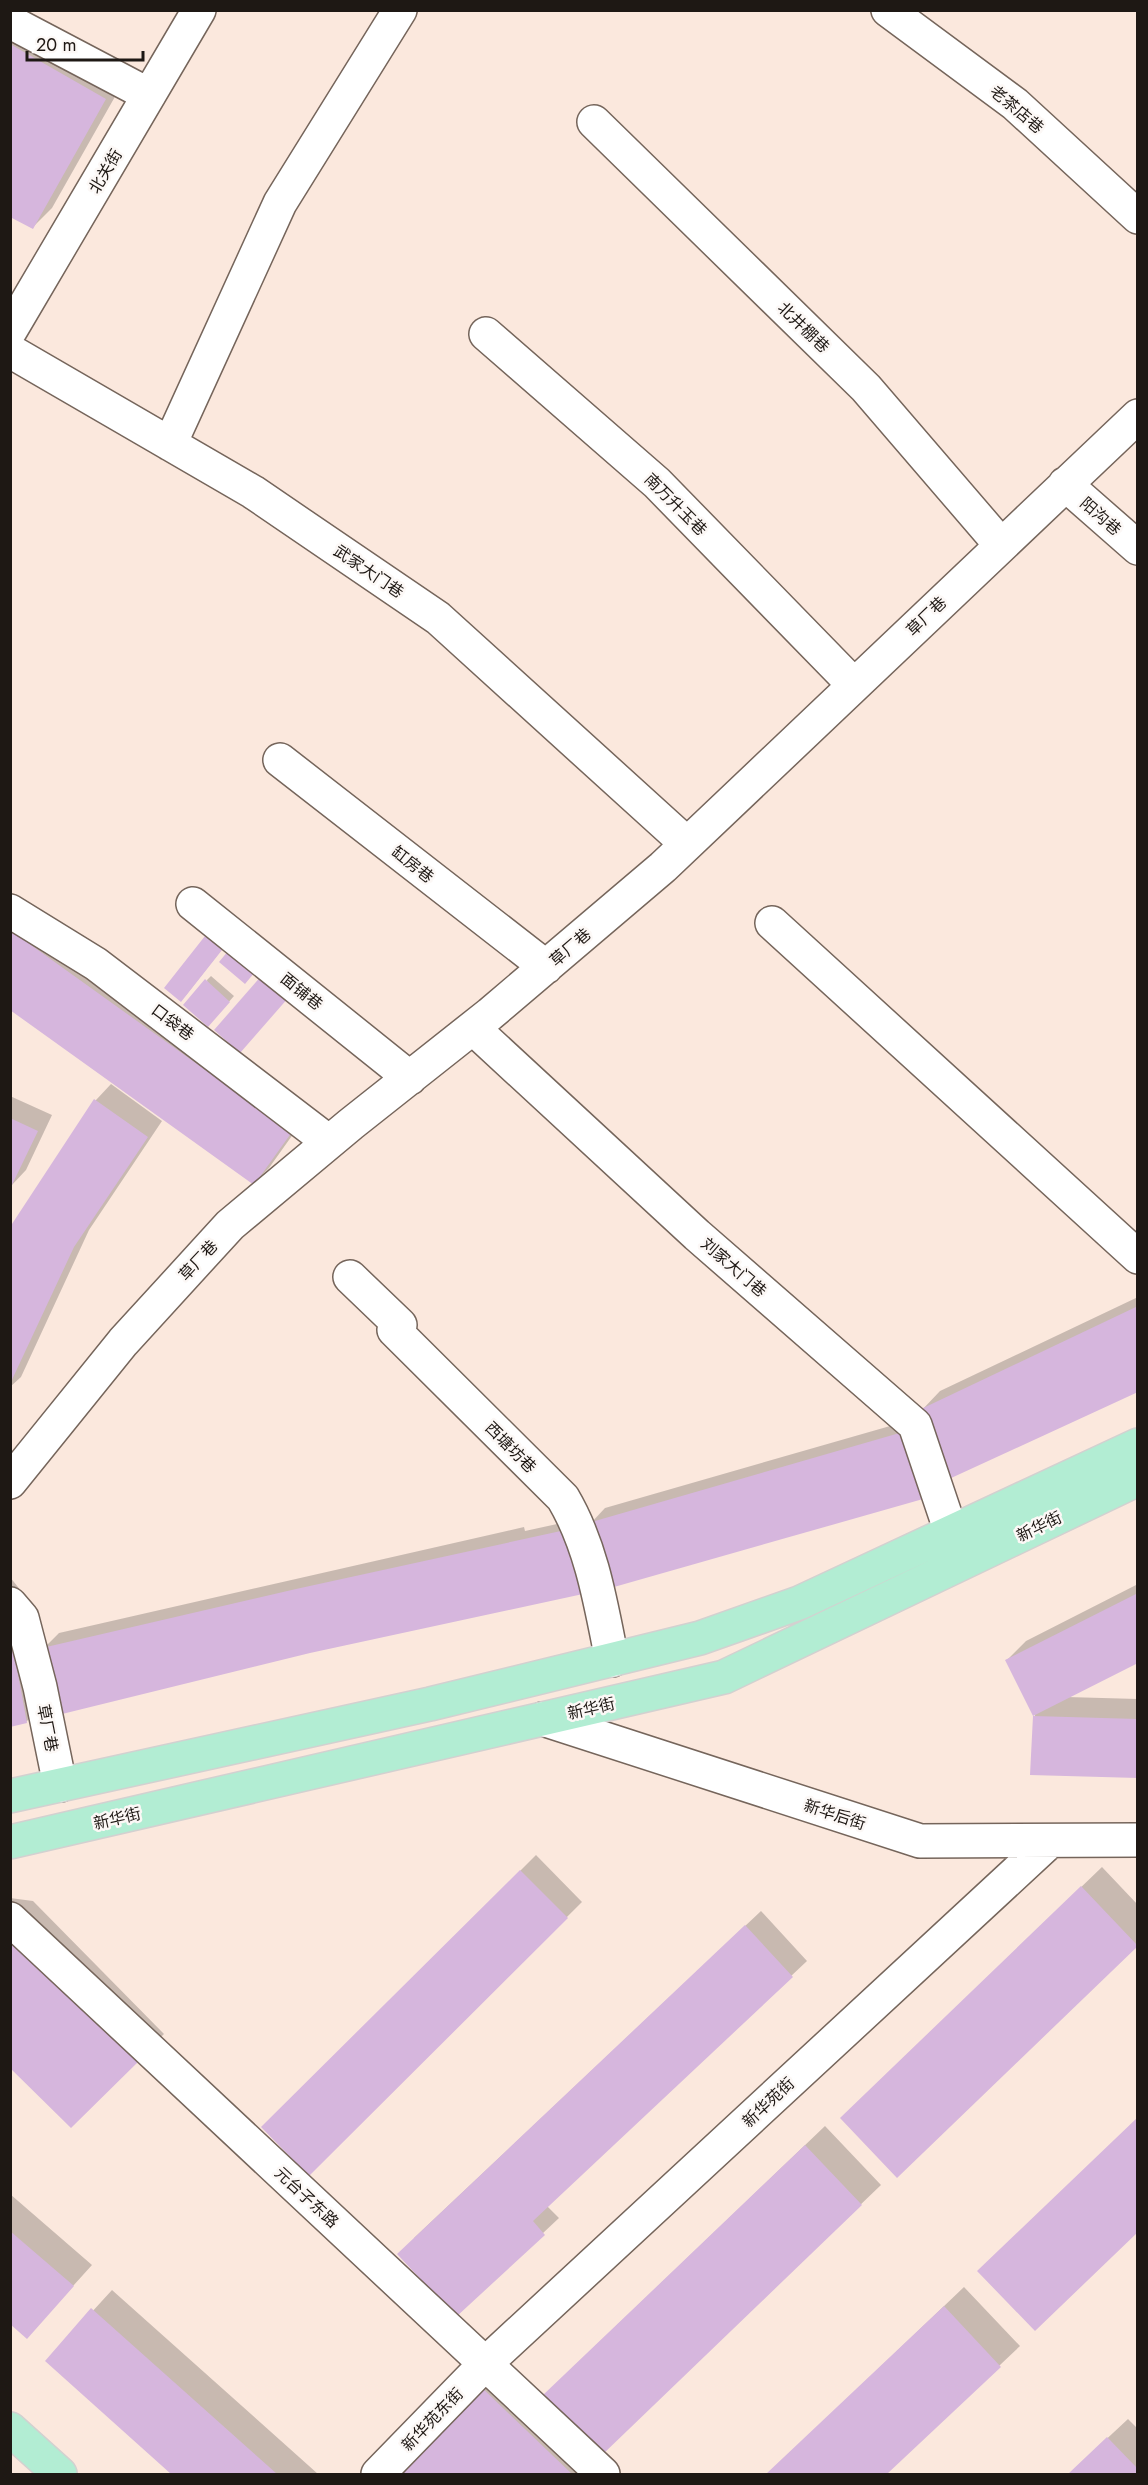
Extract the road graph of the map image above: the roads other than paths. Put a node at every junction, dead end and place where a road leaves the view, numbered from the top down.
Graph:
1 (199, 10) edge
2 (400, 10) edge
3 (888, 10) edge
4 (18, 26) dead end
5 (149, 95) junction
6 (594, 122) dead end
7 (1137, 217) edge
8 (10, 331) edge
9 (486, 334) dead end
10 (10, 351) edge
11 (1137, 416) edge
12 (170, 444) junction
13 (1065, 484) junction
14 (1001, 545) junction
15 (1137, 548) edge
16 (854, 685) junction
17 (280, 760) dead end
18 (687, 844) junction
19 (193, 904) dead end
20 (10, 911) edge
21 (772, 923) dead end
22 (546, 967) junction
23 (473, 1028) junction
24 (410, 1078) junction
25 (329, 1142) junction
26 (1137, 1257) edge
27 (350, 1277) dead end
28 (1137, 1444) edge
29 (1137, 1479) edge
30 (10, 1482) edge
31 (951, 1532) junction
32 (10, 1604) edge
33 (612, 1660) junction
34 (543, 1719) junction
35 (60, 1785) junction
36 (10, 1796) edge
37 (1126, 1840) edge
38 (1050, 1841) junction
39 (10, 1842) edge
40 (1137, 1865) edge
41 (10, 1919) edge
42 (485, 2364) junction
43 (10, 2429) edge
44 (60, 2475) edge
45 (378, 2475) edge
46 (603, 2475) edge

1 - 5 street, 北关街
2 - 12 street
3 - 7 street, 老茶店巷
4 - 5 street
5 - 8 street, 北关街
6 - 14 street, 北井棚巷
9 - 16 street, 南万升玉巷
10 - 12 street, 武家大门巷
11 - 13 street, 草厂巷
12 - 18 street, 武家大门巷
13 - 14 street, 草厂巷
13 - 15 street, 阳沟巷
14 - 16 street, 草厂巷
16 - 18 street, 草厂巷
17 - 22 street, 缸房巷
18 - 22 street, 草厂巷
19 - 24 street, 面铺巷
20 - 25 street, 口袋巷
21 - 26 street
22 - 23 street, 草厂巷
23 - 24 street, 草厂巷
23 - 31 street, 刘家大门巷
24 - 25 street, 草厂巷
25 - 30 street, 草厂巷
27 - 33 street, 西塘坊巷
28 - 31 main road, 新华街
29 - 34 main road, 新华街
31 - 33 main road, 新华街
32 - 35 street, 草厂巷
33 - 35 main road, 新华街
34 - 38 street, 新华后街
34 - 39 main road, 新华街
35 - 36 main road, 新华街
37 - 38 street, 新华后街
37 - 40 street
38 - 42 street, 新华苑街
41 - 42 street, 元台子东路
42 - 45 street, 新华苑东街
42 - 46 street, 元台子东路
43 - 44 main road

